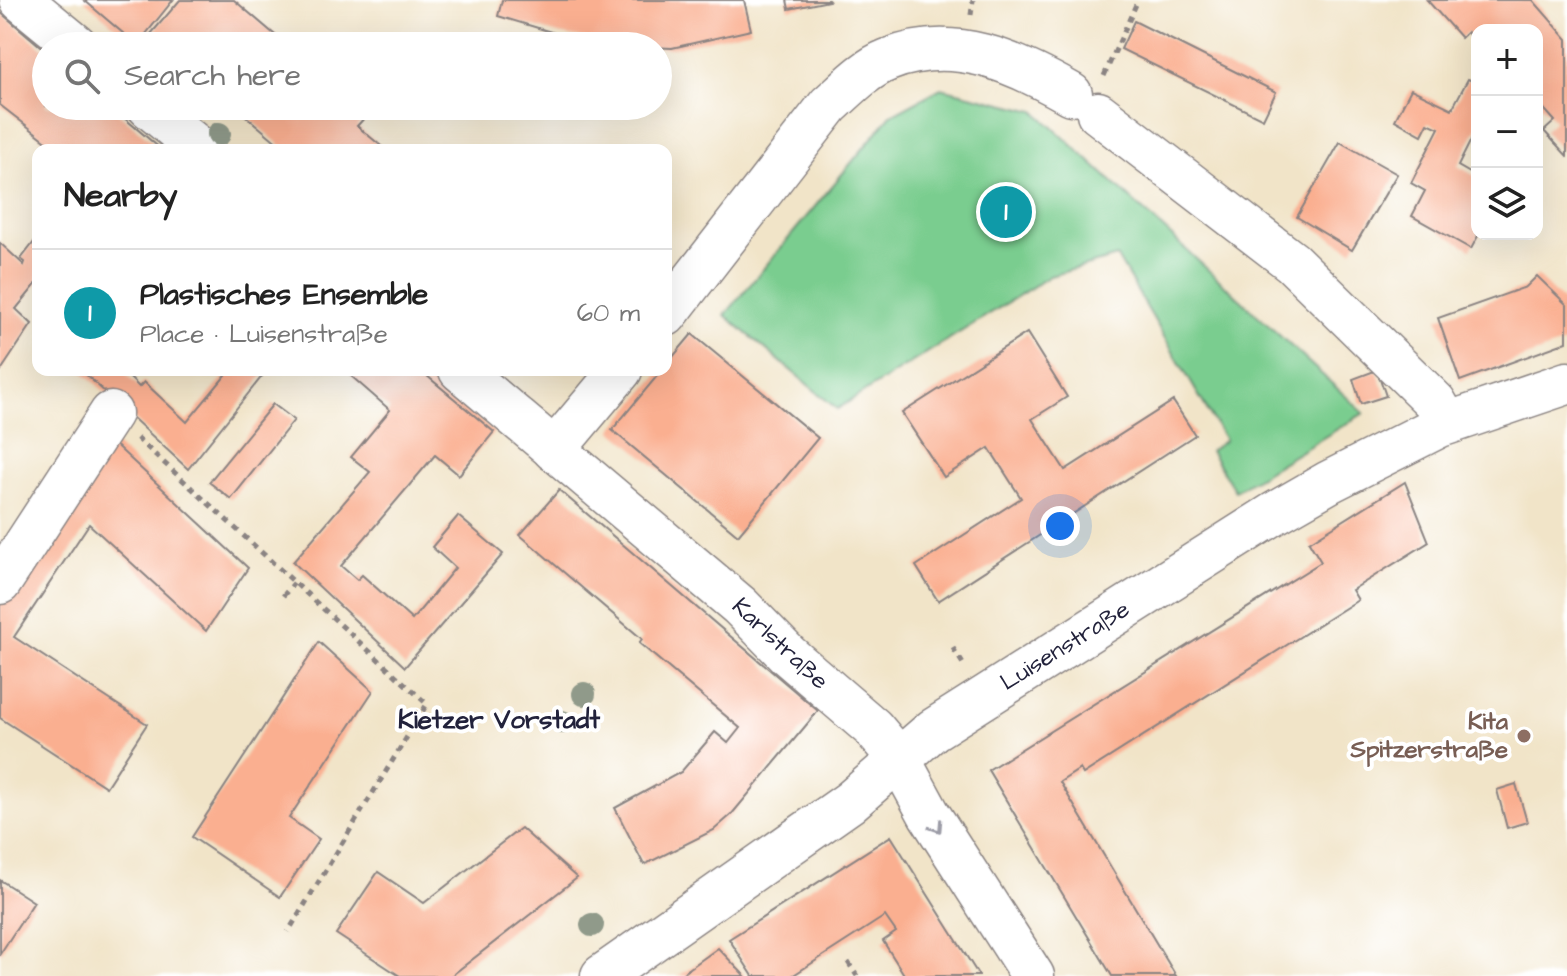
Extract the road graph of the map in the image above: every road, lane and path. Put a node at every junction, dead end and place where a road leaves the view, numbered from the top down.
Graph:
1 (21, 0) edge
2 (1138, 0) edge
3 (60, 32) edge
4 (1091, 96) junction
5 (165, 120) edge
6 (194, 144) edge
7 (672, 307) edge
8 (467, 376) edge
9 (616, 376) edge
10 (1567, 383) edge
11 (111, 413) joint
12 (1447, 423) junction
13 (554, 450) junction
14 (0, 583) edge
15 (294, 583) junction
16 (283, 596) dead end
17 (953, 648) dead end
18 (966, 669) dead end
19 (899, 759) junction
20 (288, 932) dead end
21 (848, 962) dead end
22 (602, 976) edge
23 (857, 976) edge
24 (1033, 976) edge

1 - 3 street
2 - 4 path
4 - 7 street
4 - 12 street
5 - 6 street
8 - 13 street, Karlstraße
9 - 13 street
10 - 12 street, Luisenstraße
11 - 14 street
11 - 15 path
12 - 19 street, Luisenstraße
13 - 19 street, Karlstraße
15 - 16 path
15 - 20 path
17 - 18 path
19 - 22 street, Luisenstraße
19 -> 24 street, Karlstraße
21 - 23 path

